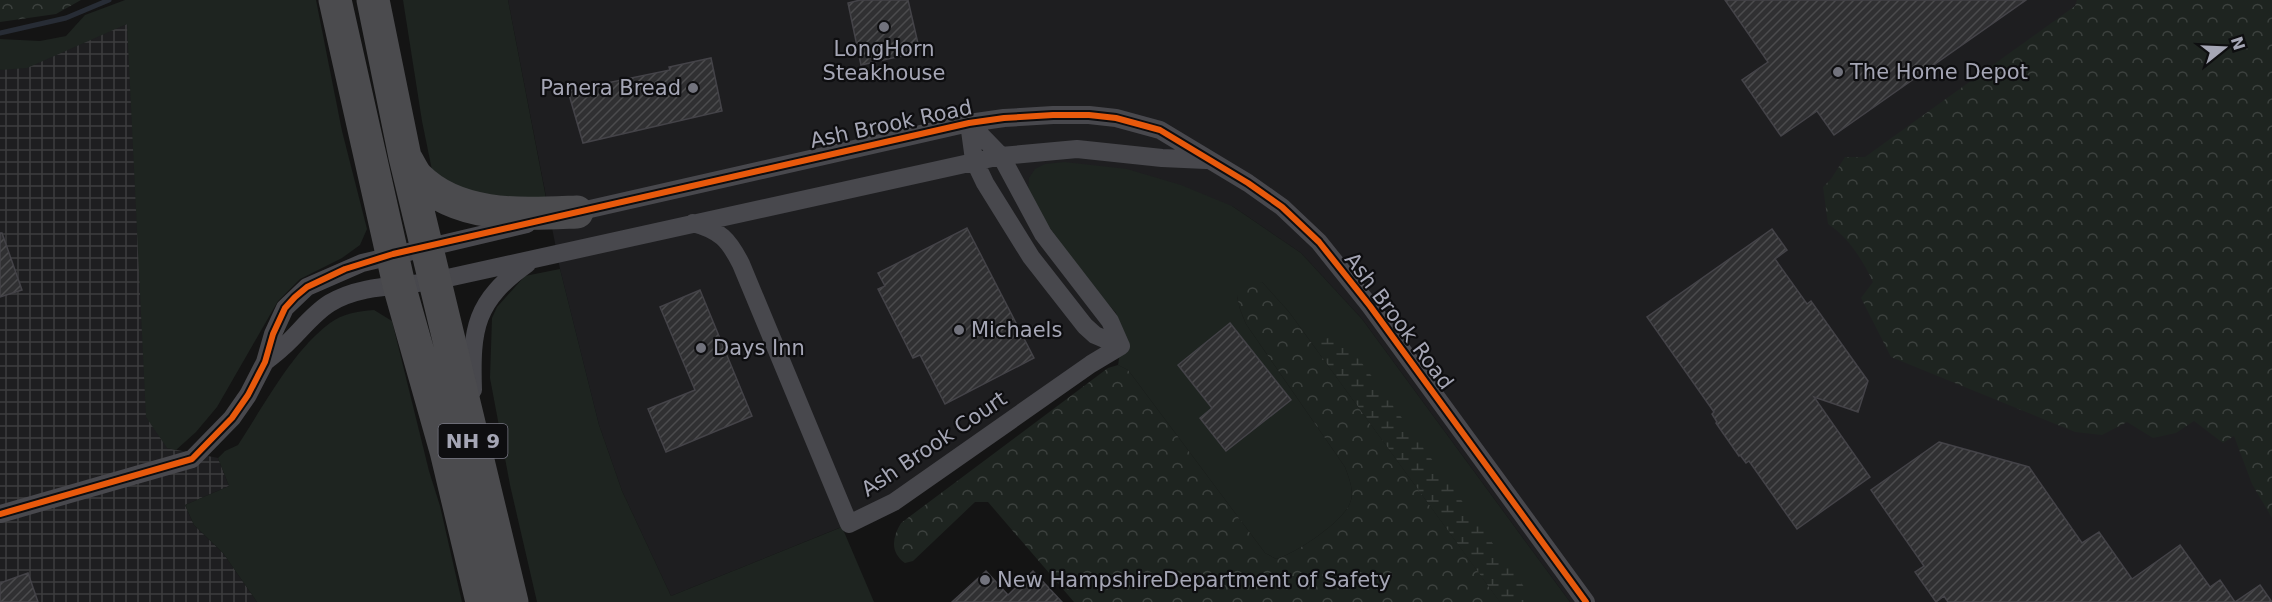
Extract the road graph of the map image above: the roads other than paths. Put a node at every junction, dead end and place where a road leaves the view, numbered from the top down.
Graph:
1 (335, 0) edge
2 (374, 0) edge
3 (969, 123) junction
4 (1000, 156) junction
5 (405, 158) junction
6 (974, 160) junction
7 (1208, 160) junction
8 (577, 212) junction
9 (693, 223) junction
10 (426, 247) junction
11 (534, 259) junction
12 (396, 269) junction
13 (434, 281) junction
14 (1121, 346) junction
15 (265, 362) junction
16 (477, 457) junction
17 (0, 514) edge
18 (482, 602) edge
19 (512, 602) edge
20 (1586, 602) edge

1 - 12 highway, NH 9
2 - 5 highway, NH 9
3 - 4 street
3 - 6 street
3 - 7 street, Ash Brook Road
3 - 8 street, Ash Brook Road
4 - 6 street
4 - 7 street
4 - 14 street
5 - 8 highway
5 - 10 highway, NH 9
6 - 9 street
6 - 14 street
7 - 20 street, Ash Brook Road
8 - 10 street, Ash Brook Road
9 - 11 street
9 - 14 street, Ash Brook Court
10 - 12 street, Ash Brook Road
10 - 13 highway, NH 9
11 - 13 street
11 - 16 street
12 - 13 street
12 - 15 street
12 - 15 street
12 - 18 highway, NH 9
13 - 16 highway, NH 9
15 - 17 street
16 - 19 highway, NH 9

